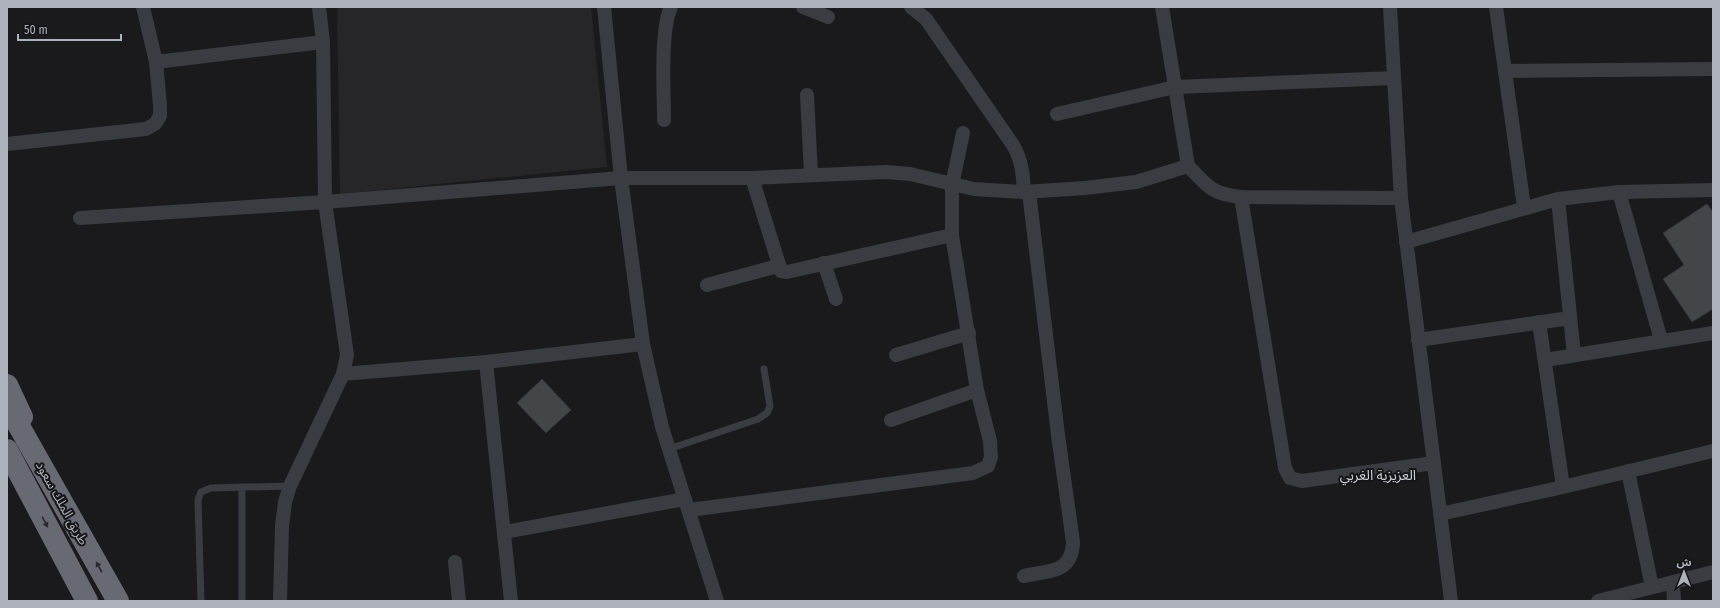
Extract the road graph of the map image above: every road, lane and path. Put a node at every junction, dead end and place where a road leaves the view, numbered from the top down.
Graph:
1 (143, 7) edge
2 (319, 7) edge
3 (604, 7) edge
4 (671, 7) edge
5 (803, 7) edge
6 (1162, 7) edge
7 (1390, 7) edge
8 (1496, 7) edge
9 (915, 8) edge
10 (828, 18) dead end
11 (323, 42) junction
12 (156, 62) junction
13 (1713, 68) edge
14 (1505, 72) junction
15 (1394, 78) junction
16 (1175, 87) junction
17 (807, 95) dead end
18 (1057, 114) dead end
19 (664, 120) dead end
20 (964, 133) dead end
21 (7, 144) edge
22 (1188, 166) junction
23 (811, 175) junction
24 (621, 178) junction
25 (752, 178) junction
26 (952, 185) junction
27 (1713, 190) edge
28 (1027, 192) junction
29 (1619, 192) junction
30 (1241, 197) junction
31 (1401, 198) junction
32 (1558, 199) junction
33 (326, 202) junction
34 (1524, 208) junction
35 (80, 218) dead end
36 (952, 235) junction
37 (1406, 242) junction
38 (824, 263) junction
39 (778, 266) junction
40 (707, 285) dead end
41 (836, 299) dead end
42 (1570, 318) junction
43 (1539, 322) junction
44 (1710, 331) edge
45 (968, 333) junction
46 (1418, 340) junction
47 (1660, 340) junction
48 (643, 344) junction
49 (896, 355) dead end
50 (1574, 355) junction
51 (1545, 360) junction
52 (486, 362) junction
53 (764, 369) dead end
54 (343, 374) junction
55 (7, 385) edge
56 (977, 390) junction
57 (7, 404) edge
58 (891, 420) dead end
59 (669, 449) junction
60 (7, 450) edge
61 (1713, 451) edge
62 (7, 457) edge
63 (1434, 463) junction
64 (1628, 471) junction
65 (51, 482) junction
66 (290, 486) junction
67 (242, 487) junction
68 (1563, 487) junction
69 (30, 494) junction
70 (687, 504) junction
71 (1440, 514) junction
72 (504, 532) junction
73 (455, 562) dead end
74 (1713, 572) edge
75 (1024, 576) dead end
76 (1673, 582) junction
77 (1652, 587) junction
78 (87, 601) edge
79 (118, 601) edge
80 (201, 601) edge
81 (242, 601) edge
82 (280, 601) edge
83 (459, 601) edge
84 (512, 601) edge
85 (717, 601) edge
86 (1451, 601) edge
87 (1598, 601) edge
88 (1674, 601) edge

1 - 12 street
2 - 11 street
3 - 24 street
4 - 19 street
5 - 10 street
6 - 16 street
7 - 15 street
8 - 14 street
9 - 28 street
11 - 12 street
11 - 33 street
12 - 21 street
13 - 14 street
14 - 34 street
15 - 16 street
15 - 31 street
16 - 18 street
16 - 22 street
17 - 23 street
20 - 26 street
22 - 28 street
22 - 30 street
23 - 25 street
23 - 26 street
24 - 25 street
24 - 33 street
24 - 48 street
25 - 39 street
26 - 28 street
26 - 36 street
27 - 29 street
28 - 75 street
29 - 32 street
29 - 47 street
30 - 31 street
30 - 63 street
31 - 37 street
32 - 34 street
32 - 42 street
33 - 35 street
33 - 54 street
34 - 37 street
36 - 38 street
36 - 45 street
37 - 46 street
38 - 39 street
38 - 41 street
39 - 40 street
42 - 43 street
42 - 50 street
43 - 46 street
43 - 51 street
44 - 47 street
45 - 49 street
45 - 56 street
46 - 63 street
47 - 50 street
48 - 52 street
48 - 59 street
50 - 51 street
51 - 68 street
52 - 54 street
52 - 72 street
53 - 59 lane
54 - 66 street
55 - 65 highway
56 - 58 street
56 - 70 street
57 - 65 highway, طريق الملك سعود
59 - 70 street
60 - 69 highway, طريق الملك سعود
61 - 64 street
62 - 69 highway
63 - 71 street
64 - 68 street
64 - 77 street
79 -> 65 highway, طريق الملك سعود
66 - 67 lane
66 - 82 street
67 - 80 lane
67 - 81 lane
68 - 71 street
69 -> 78 highway, طريق الملك سعود
70 - 72 street
70 - 85 street
71 - 86 street
72 - 84 street
73 - 83 street
74 - 76 street
76 - 77 street
76 - 88 street
77 - 87 street

